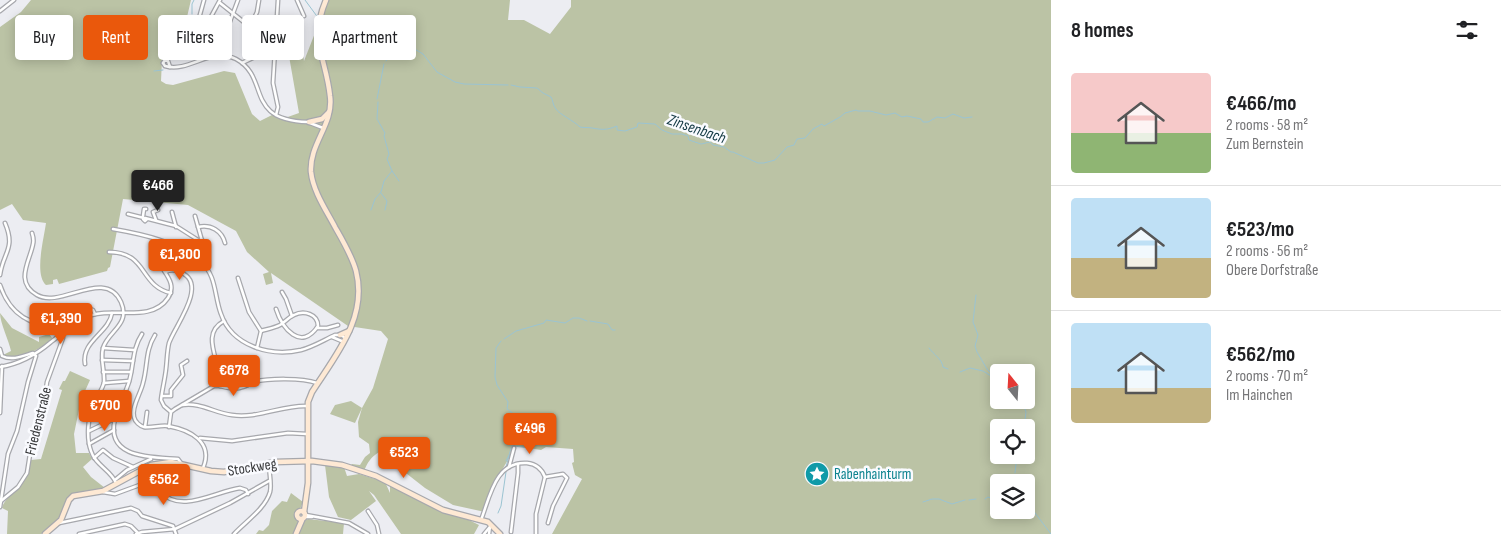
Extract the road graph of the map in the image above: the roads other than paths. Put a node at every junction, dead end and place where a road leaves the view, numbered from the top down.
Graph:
1 (14, 0) edge
2 (204, 0) edge
3 (238, 0) edge
4 (259, 0) edge
5 (278, 0) edge
6 (297, 0) edge
7 (220, 1) edge
8 (325, 2) edge
9 (0, 11) edge
10 (233, 14) junction
11 (200, 15) edge
12 (212, 15) edge
13 (256, 15) edge
14 (277, 15) edge
15 (304, 15) edge
16 (242, 21) edge
17 (232, 58) edge
18 (202, 60) edge
19 (248, 60) edge
20 (274, 60) edge
21 (242, 63) junction
22 (172, 67) dead end
23 (330, 111) junction
24 (276, 115) junction
25 (307, 122) junction
26 (324, 129) junction
27 (146, 209) dead end
28 (158, 210) dead end
29 (172, 212) dead end
30 (128, 214) dead end
31 (195, 216) dead end
32 (144, 218) junction
33 (156, 220) junction
34 (5, 223) dead end
35 (176, 227) junction
36 (198, 227) junction
37 (113, 229) dead end
38 (32, 233) dead end
39 (152, 238) junction
40 (202, 240) junction
41 (160, 242) junction
42 (225, 243) dead end
43 (156, 244) junction
44 (109, 252) dead end
45 (202, 262) junction
46 (165, 272) junction
47 (0, 275) edge
48 (238, 278) dead end
49 (0, 285) edge
50 (282, 292) dead end
51 (171, 294) junction
52 (276, 309) dead end
53 (112, 312) junction
54 (123, 313) junction
55 (95, 314) junction
56 (292, 316) junction
57 (224, 322) junction
58 (282, 324) junction
59 (338, 325) dead end
60 (318, 328) junction
61 (350, 330) junction
62 (261, 331) junction
63 (61, 333) junction
64 (142, 334) dead end
65 (156, 335) dead end
66 (340, 335) junction
67 (330, 337) junction
68 (345, 340) junction
69 (0, 348) edge
70 (103, 348) junction
71 (257, 348) junction
72 (134, 350) junction
73 (35, 354) junction
74 (102, 360) junction
75 (133, 361) junction
76 (188, 361) dead end
77 (85, 364) dead end
78 (1, 366) edge
79 (103, 372) junction
80 (131, 372) junction
81 (129, 382) junction
82 (104, 383) junction
83 (318, 383) junction
84 (220, 386) junction
85 (125, 393) junction
86 (162, 396) junction
87 (95, 400) junction
88 (0, 401) edge
89 (120, 405) junction
90 (182, 405) junction
91 (307, 406) junction
92 (147, 412) dead end
93 (171, 412) junction
94 (0, 413) edge
95 (90, 417) junction
96 (116, 418) junction
97 (145, 427) junction
98 (169, 427) junction
99 (114, 430) junction
100 (89, 431) junction
101 (307, 434) junction
102 (200, 438) junction
103 (89, 444) junction
104 (514, 448) dead end
105 (94, 458) junction
106 (152, 458) junction
107 (307, 462) junction
108 (268, 463) junction
109 (518, 464) junction
110 (181, 465) junction
111 (134, 467) junction
112 (509, 467) junction
113 (203, 470) junction
114 (545, 477) junction
115 (116, 482) junction
116 (269, 482) junction
117 (103, 491) junction
118 (248, 494) junction
119 (1, 501) edge
120 (0, 507) edge
121 (368, 511) dead end
122 (303, 516) junction
123 (480, 519) junction
124 (59, 523) junction
125 (548, 524) dead end
126 (490, 526) junction
127 (175, 529) junction
128 (511, 532) dead end
129 (297, 533) edge
130 (501, 533) edge
131 (46, 534) edge
132 (79, 534) edge
133 (137, 534) edge
134 (176, 534) edge
135 (234, 534) edge
136 (368, 534) edge
137 (379, 534) edge
138 (484, 534) edge
139 (490, 534) edge
140 (536, 534) edge

1 - 9 street
2 - 11 street
3 - 10 street
4 - 13 street
5 - 14 street
6 - 15 street
7 - 10 street
7 - 12 street
8 - 23 street
10 - 16 street
17 - 21 street
18 - 22 street
19 - 21 street
20 - 24 street
21 - 24 street
23 - 25 street
23 - 26 street
24 - 25 street
25 - 26 street
26 - 61 street
27 - 32 street
28 - 33 street
29 - 35 street
30 - 32 street
31 - 36 street
32 - 33 street
33 - 35 street
34 - 47 street
35 - 40 street
36 - 40 street
36 - 42 street
37 - 39 street
38 - 54 street
39 - 41 street
39 - 43 street
40 - 45 street
41 - 43 street
41 - 45 street
43 - 46 street
44 - 51 street
45 - 57 street
46 - 51 street
46 - 86 street
48 - 62 street
49 - 55 street
50 - 56 street
51 - 54 street
52 - 58 street
53 - 54 street
53 - 55 street
53 - 77 street
54 - 70 street
55 - 63 street
56 - 58 street
56 - 60 street
57 - 71 street
57 - 84 street
58 - 60 street
58 - 62 street
59 - 60 street
61 - 66 street
61 - 68 street
62 - 71 street
63 - 73 street
63 - 119 street, Friedenstraße
64 - 72 street
65 - 97 street
66 - 67 street
66 - 68 street
67 - 68 street
67 - 71 street
68 - 83 street
69 - 73 street
70 - 72 street
70 - 74 street
72 - 75 street
73 - 78 street
73 - 119 street
74 - 75 street
74 - 79 street
75 - 80 street
76 - 86 street
78 - 88 street
79 - 80 street
79 - 82 street
80 - 81 street
81 - 82 street
81 - 85 street
82 - 87 street
83 - 84 street
83 - 91 street
84 - 90 street
85 - 87 street
85 - 89 street
86 - 93 street
87 - 95 street
88 - 94 street
89 - 95 street
89 - 96 street
90 - 91 street
90 - 93 street
91 - 101 street
92 - 97 street
93 - 98 street
95 - 100 street
96 - 99 street
96 - 100 street
97 - 98 street
98 - 102 street
99 - 103 street
99 - 106 street
100 - 103 street
101 - 102 street
101 - 107 street
102 - 113 street
103 - 105 street
104 - 112 street
105 - 111 street
105 - 115 street
106 - 110 street
106 - 111 street
107 - 108 street, Stockweg
107 - 122 street
107 - 123 street, Stockweg
108 - 113 street, Stockweg
108 - 116 street
109 - 112 street
109 - 114 street
109 - 128 street
110 - 113 street, Stockweg
110 - 115 street, Stockweg
111 - 115 street
112 - 123 street
114 - 125 street
114 - 140 street
115 - 117 street, Stockweg
116 - 118 street
116 - 135 street
117 - 118 street
117 - 124 street, Stockweg
118 - 127 street
119 - 120 street
121 - 137 street
122 - 129 street
122 - 136 street
123 - 126 street, Stockweg
124 - 127 street
124 - 131 street, Stockweg
126 - 130 street
126 - 138 street
126 - 139 street
127 - 133 street
127 - 134 street
132 - 133 street

